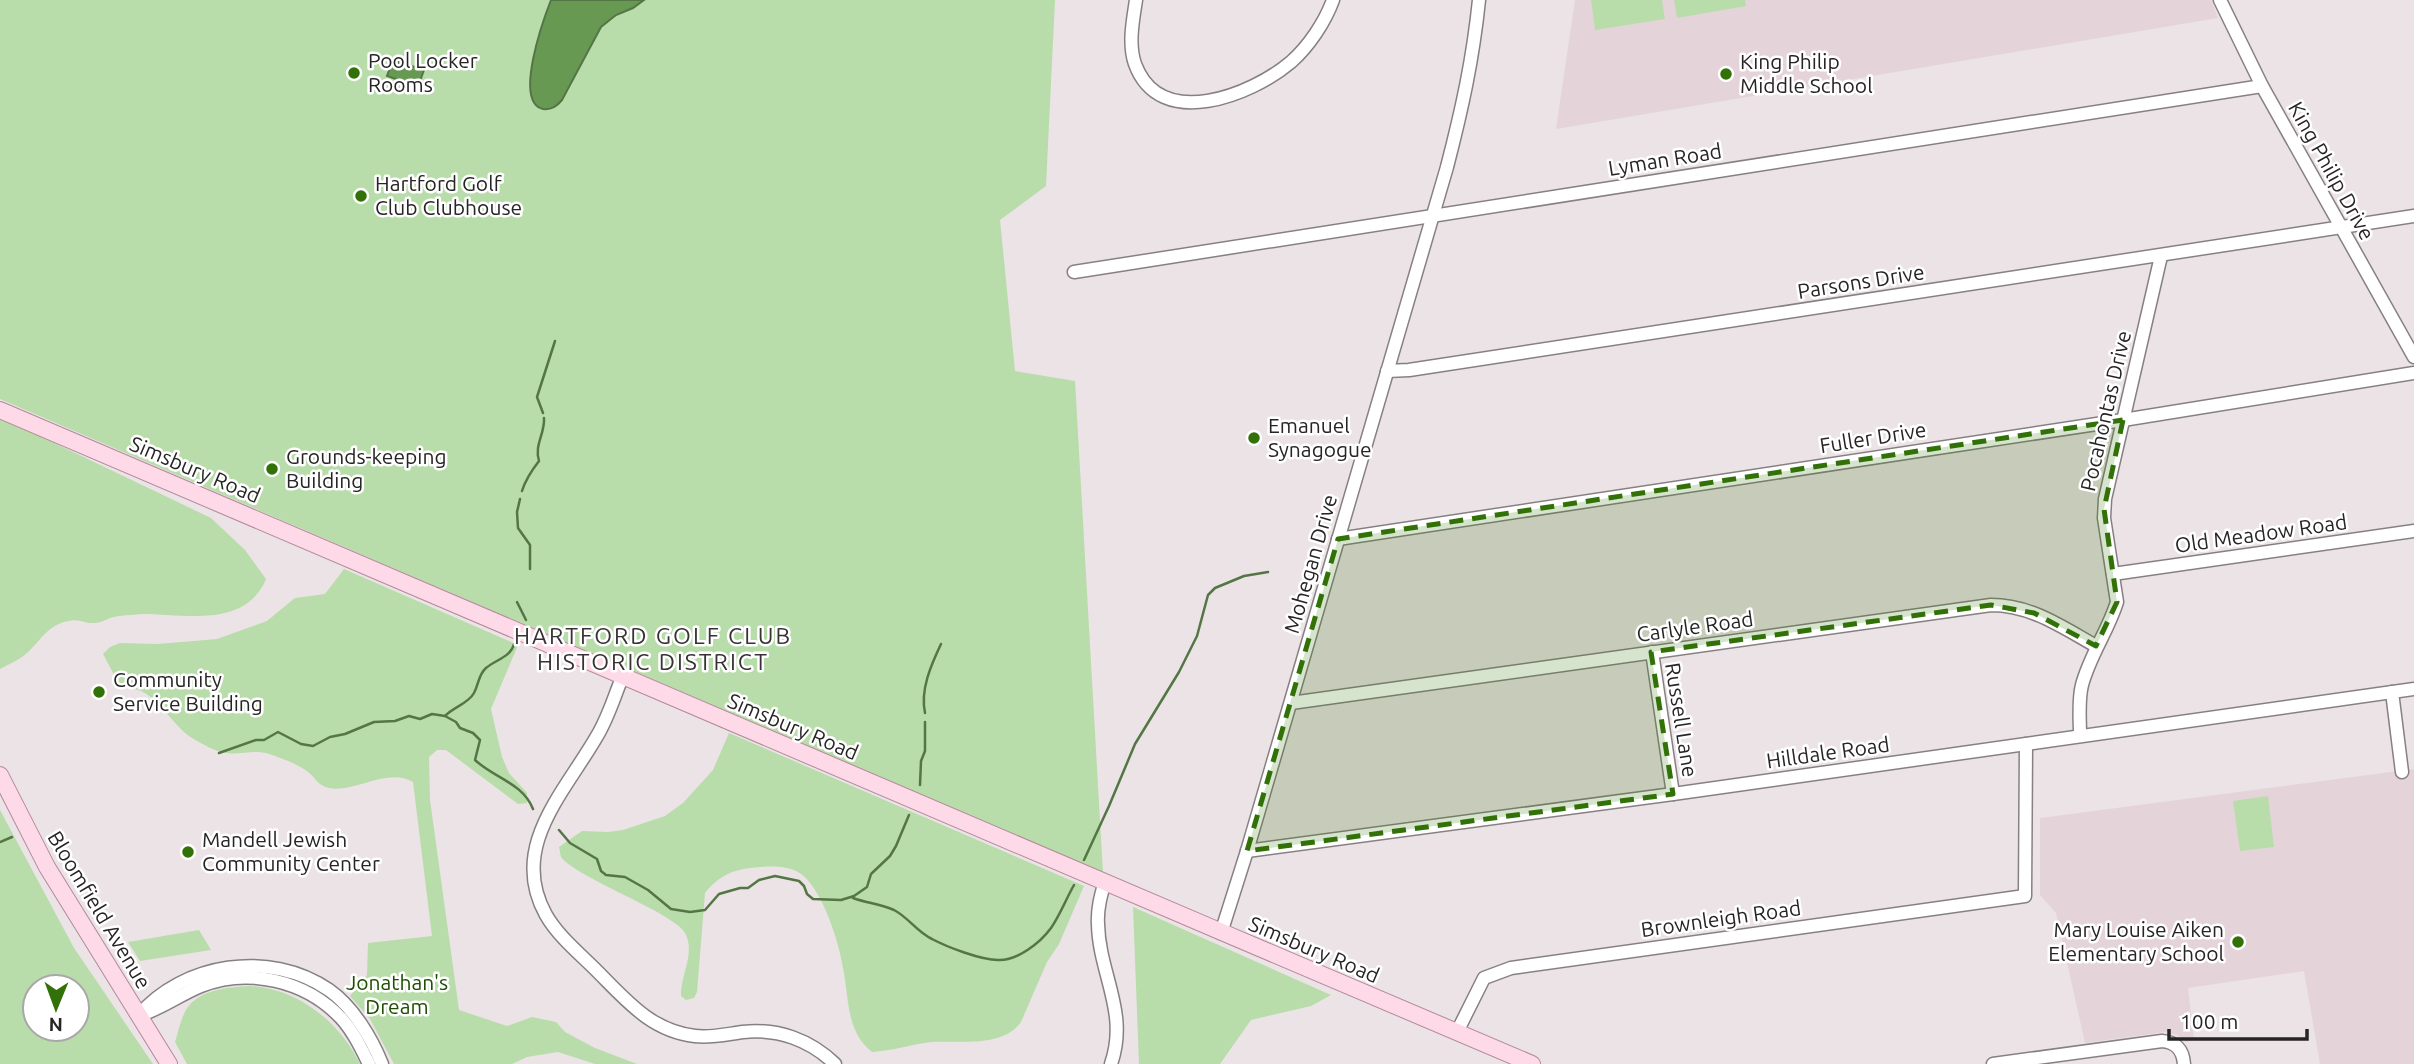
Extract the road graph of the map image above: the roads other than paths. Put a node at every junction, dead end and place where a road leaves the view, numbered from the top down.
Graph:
1 (1136, 0) edge
2 (1333, 0) edge
3 (1479, 0) edge
4 (2220, 0) edge
5 (2262, 86) junction
6 (1433, 215) junction
7 (2414, 216) edge
8 (2340, 227) junction
9 (2161, 256) junction
10 (1074, 272) dead end
11 (2414, 357) edge
12 (1387, 371) junction
13 (2414, 373) edge
14 (0, 410) edge
15 (2123, 420) junction
16 (2414, 531) edge
17 (1338, 539) junction
18 (2113, 574) junction
19 (2096, 646) junction
20 (1651, 652) junction
21 (622, 678) junction
22 (2414, 689) edge
23 (2392, 692) junction
24 (1291, 703) junction
25 (2080, 735) junction
26 (2026, 744) junction
27 (2402, 772) dead end
28 (0, 775) edge
29 (1673, 794) junction
30 (1247, 851) junction
31 (1105, 881) junction
32 (1222, 933) junction
33 (138, 1016) junction
34 (1457, 1032) junction
35 (169, 1064) edge
36 (369, 1064) edge
37 (382, 1064) edge
38 (835, 1064) edge
39 (1111, 1064) edge
40 (1532, 1064) edge
41 (1993, 1064) edge
42 (2184, 1064) edge

1 - 2 street
3 - 6 street, Mohegan Drive
4 - 5 street, King Philip Drive
5 - 6 street, Lyman Road
5 - 8 street, King Philip Drive
6 - 10 street, Lyman Road
6 - 12 street, Mohegan Drive
7 - 8 street, Parsons Drive
8 - 9 street, Parsons Drive
8 - 11 street, King Philip Drive
9 - 12 street, Parsons Drive
9 - 15 street, Pocahontas Drive
12 - 17 street, Mohegan Drive
13 - 15 street, Fuller Drive
14 - 21 main road, Simsbury Road
15 - 17 street, Fuller Drive
15 - 18 street, Pocahontas Drive
16 - 18 street, Old Meadow Road
17 - 24 street, Mohegan Drive
18 - 19 street, Pocahontas Drive
19 - 20 street, Carlyle Road
19 - 25 street, Pocahontas Drive
20 - 24 street, Carlyle Road
20 - 29 street, Russell Lane
21 - 31 main road, Simsbury Road
21 - 38 street
22 - 23 street, Hilldale Road
23 - 25 street, Hilldale Road
23 - 27 street
24 - 30 street, Mohegan Drive
25 - 26 street, Hilldale Road
26 - 29 street, Hilldale Road
26 - 34 street, Brownleigh Road
28 - 33 main road, Bloomfield Avenue
29 - 30 street, Hilldale Road
30 - 32 street, Mohegan Drive
31 - 32 main road, Simsbury Road
31 - 39 street
32 - 34 main road, Simsbury Road
33 - 35 main road, Bloomfield Avenue
33 - 36 street
33 - 37 street
34 - 40 main road, Simsbury Road
41 - 42 street

